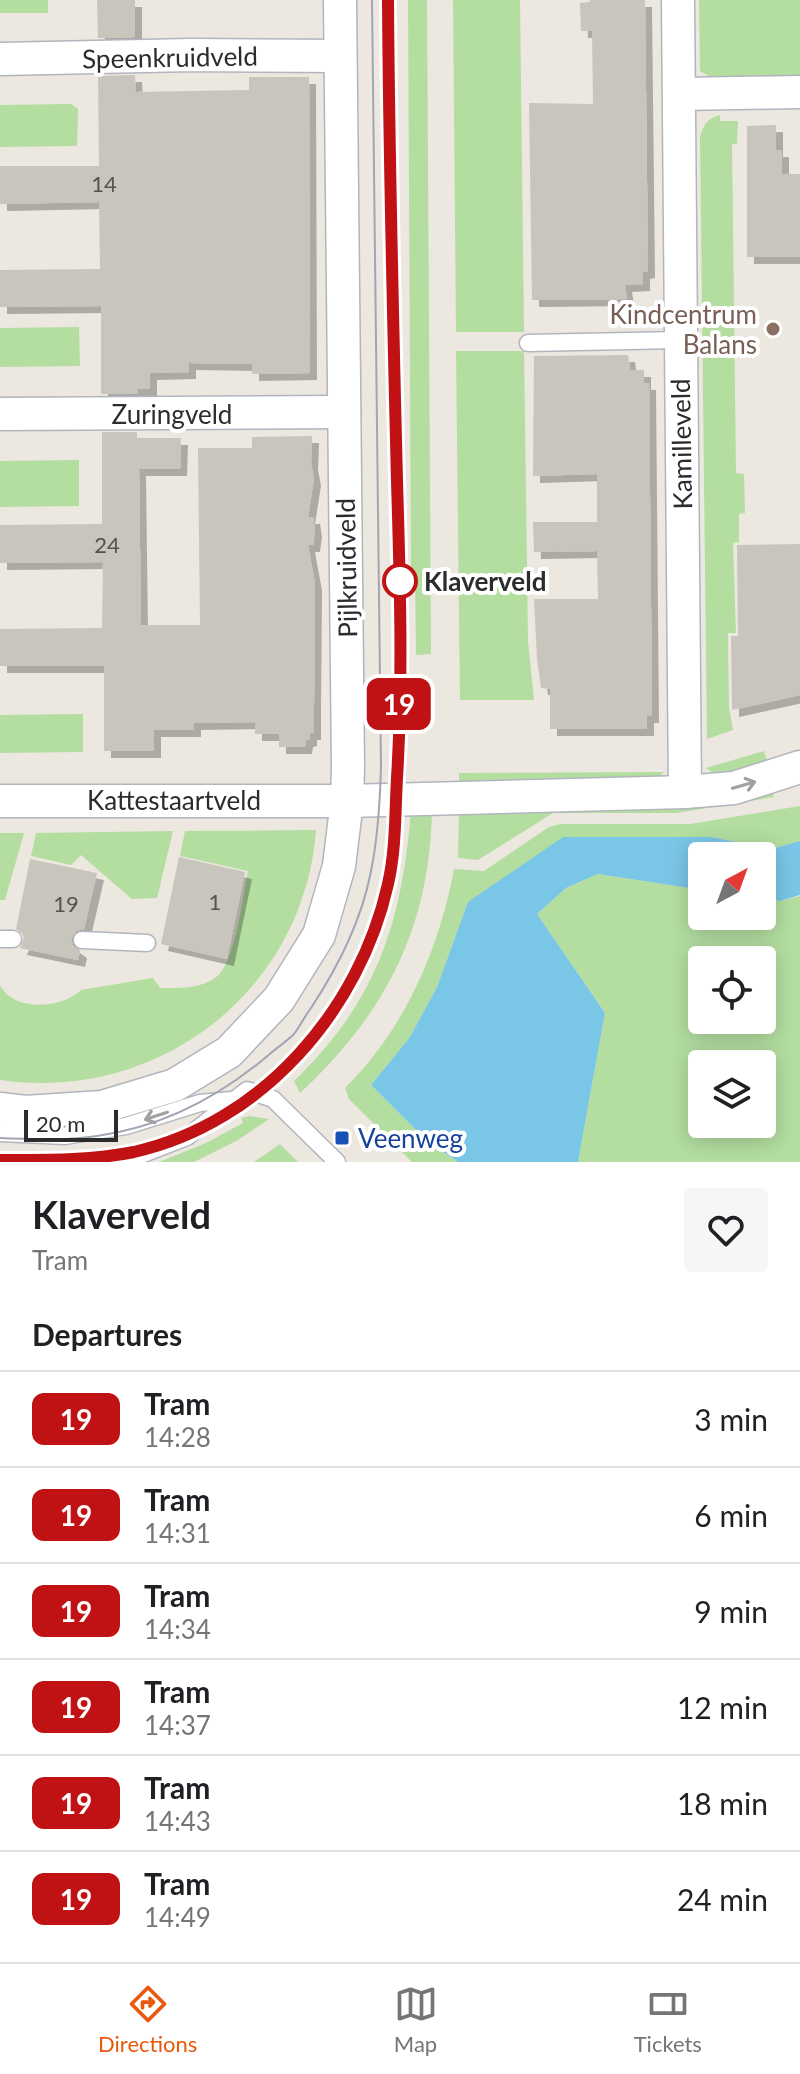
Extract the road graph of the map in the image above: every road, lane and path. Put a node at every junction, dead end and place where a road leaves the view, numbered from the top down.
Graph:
1 (340, 0) edge
2 (678, 0) edge
3 (340, 56) junction
4 (0, 59) edge
5 (800, 92) edge
6 (680, 94) junction
7 (679, 340) junction
8 (528, 343) dead end
9 (344, 412) junction
10 (0, 414) edge
11 (800, 767) edge
12 (685, 792) junction
13 (0, 801) edge
14 (347, 801) junction
15 (82, 940) dead end
16 (147, 943) dead end
17 (232, 1100) junction
18 (0, 1109) edge
19 (0, 1133) edge
20 (96, 1162) edge
21 (337, 1162) edge

1 - 3 street, Pijlkruidveld
2 - 6 street, Kamilleveld
3 - 4 street, Speenkruidveld
3 - 9 street, Pijlkruidveld
5 - 6 street
6 - 7 street, Kamilleveld
7 - 8 lane
7 - 12 street, Kamilleveld
9 - 10 street, Zuringveld
9 - 14 street, Pijlkruidveld
12 -> 11 street
12 - 14 street
13 - 14 street, Kattestaartveld
14 - 18 street, Pijlkruidveld
15 - 16 lane
17 -> 19 lane
17 - 20 lane
17 - 21 lane

